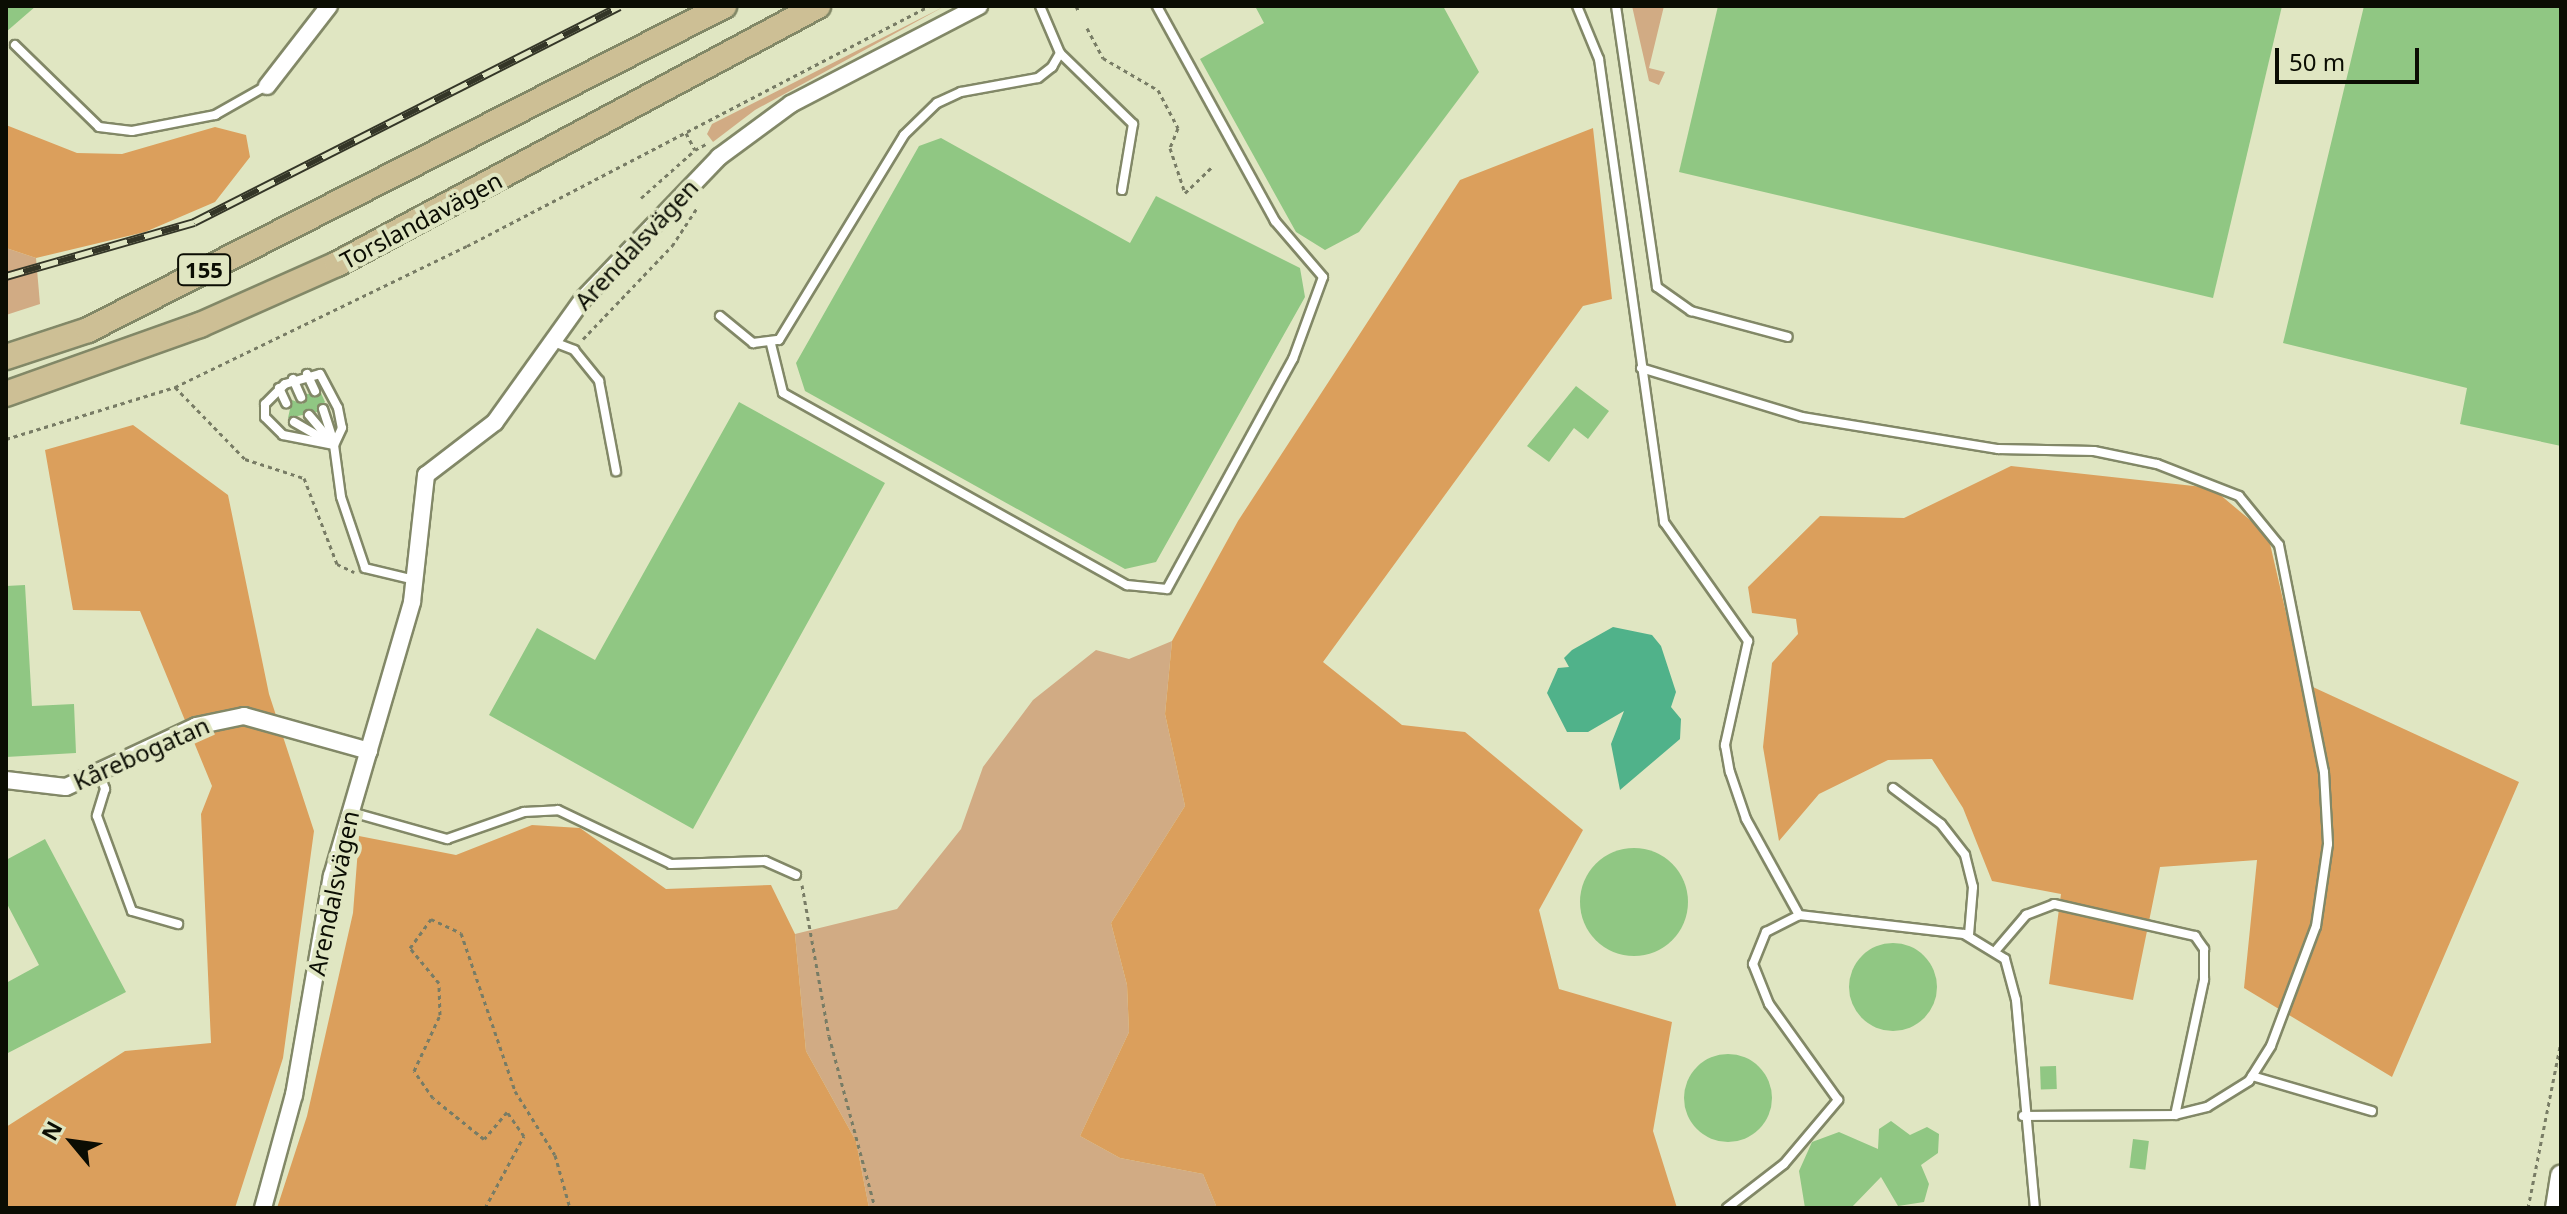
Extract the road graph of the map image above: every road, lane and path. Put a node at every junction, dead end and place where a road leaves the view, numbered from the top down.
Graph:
1 (329, 6) edge
2 (724, 6) edge
3 (818, 6) edge
4 (929, 6) edge
5 (979, 6) edge
6 (1040, 6) edge
7 (1076, 6) edge
8 (1157, 6) edge
9 (1577, 6) edge
10 (1616, 6) edge
11 (1079, 12) dead end
12 (1087, 28) dead end
13 (15, 45) dead end
14 (1060, 53) junction
15 (267, 86) joint
16 (695, 150) dead end
17 (1213, 166) dead end
18 (1122, 190) dead end
19 (641, 198) dead end
20 (664, 237) dead end
21 (672, 246) dead end
22 (720, 316) dead end
23 (1788, 337) dead end
24 (551, 341) junction
25 (771, 344) junction
26 (6, 357) edge
27 (1641, 368) junction
28 (307, 374) junction
29 (293, 379) junction
30 (175, 387) junction
31 (279, 388) junction
32 (315, 391) dead end
33 (6, 394) edge
34 (301, 397) dead end
35 (286, 403) dead end
36 (323, 409) dead end
37 (310, 418) dead end
38 (294, 422) dead end
39 (6, 439) edge
40 (334, 445) junction
41 (616, 471) dead end
42 (365, 568) junction
43 (416, 580) junction
44 (369, 751) junction
45 (100, 775) junction
46 (6, 780) edge
47 (1893, 788) dead end
48 (350, 812) junction
49 (796, 875) joint
50 (1799, 915) junction
51 (178, 924) dead end
52 (1969, 935) junction
53 (1997, 949) junction
54 (2561, 1041) edge
55 (2252, 1076) junction
56 (2372, 1111) dead end
57 (2175, 1115) junction
58 (2023, 1116) junction
59 (2561, 1175) edge
60 (263, 1208) edge
61 (485, 1208) edge
62 (570, 1208) edge
63 (875, 1208) edge
64 (1727, 1208) edge
65 (2035, 1208) edge
66 (2528, 1208) edge
67 (2556, 1208) edge

1 - 15 street
2 - 26 main road, 155
3 - 33 main road, Torslandavägen / 155
4 - 30 path
5 - 24 street, Arendalsvägen
6 - 14 lane
7 - 11 path
8 - 25 lane
9 - 27 lane
10 - 23 lane
12 - 17 path
13 - 15 lane
14 - 18 lane
14 - 25 lane
16 - 19 path
20 - 21 path
22 - 25 lane
24 - 41 lane
24 - 43 street, Arendalsvägen
27 - 50 lane
27 - 55 lane
28 - 29 lane
28 - 32 lane
28 - 40 lane
29 - 31 lane
29 - 34 lane
30 - 39 path
30 - 42 path
31 - 35 lane
31 - 40 lane
36 - 40 lane
37 - 40 lane
38 - 40 lane
40 - 42 lane
42 - 43 lane
43 - 44 street, Arendalsvägen
44 - 45 street, Kårebogatan
44 - 48 street, Arendalsvägen
45 - 46 street, Kårebogatan
45 - 51 lane
47 - 52 lane
48 - 49 lane
48 - 60 street, Arendalsvägen
49 - 63 path
50 - 52 lane
50 - 64 lane
52 - 53 lane
53 - 57 lane
53 - 58 lane
54 - 66 path
55 - 56 lane
55 - 57 lane
57 - 58 lane
58 - 65 lane
59 - 67 street
61 - 62 path

